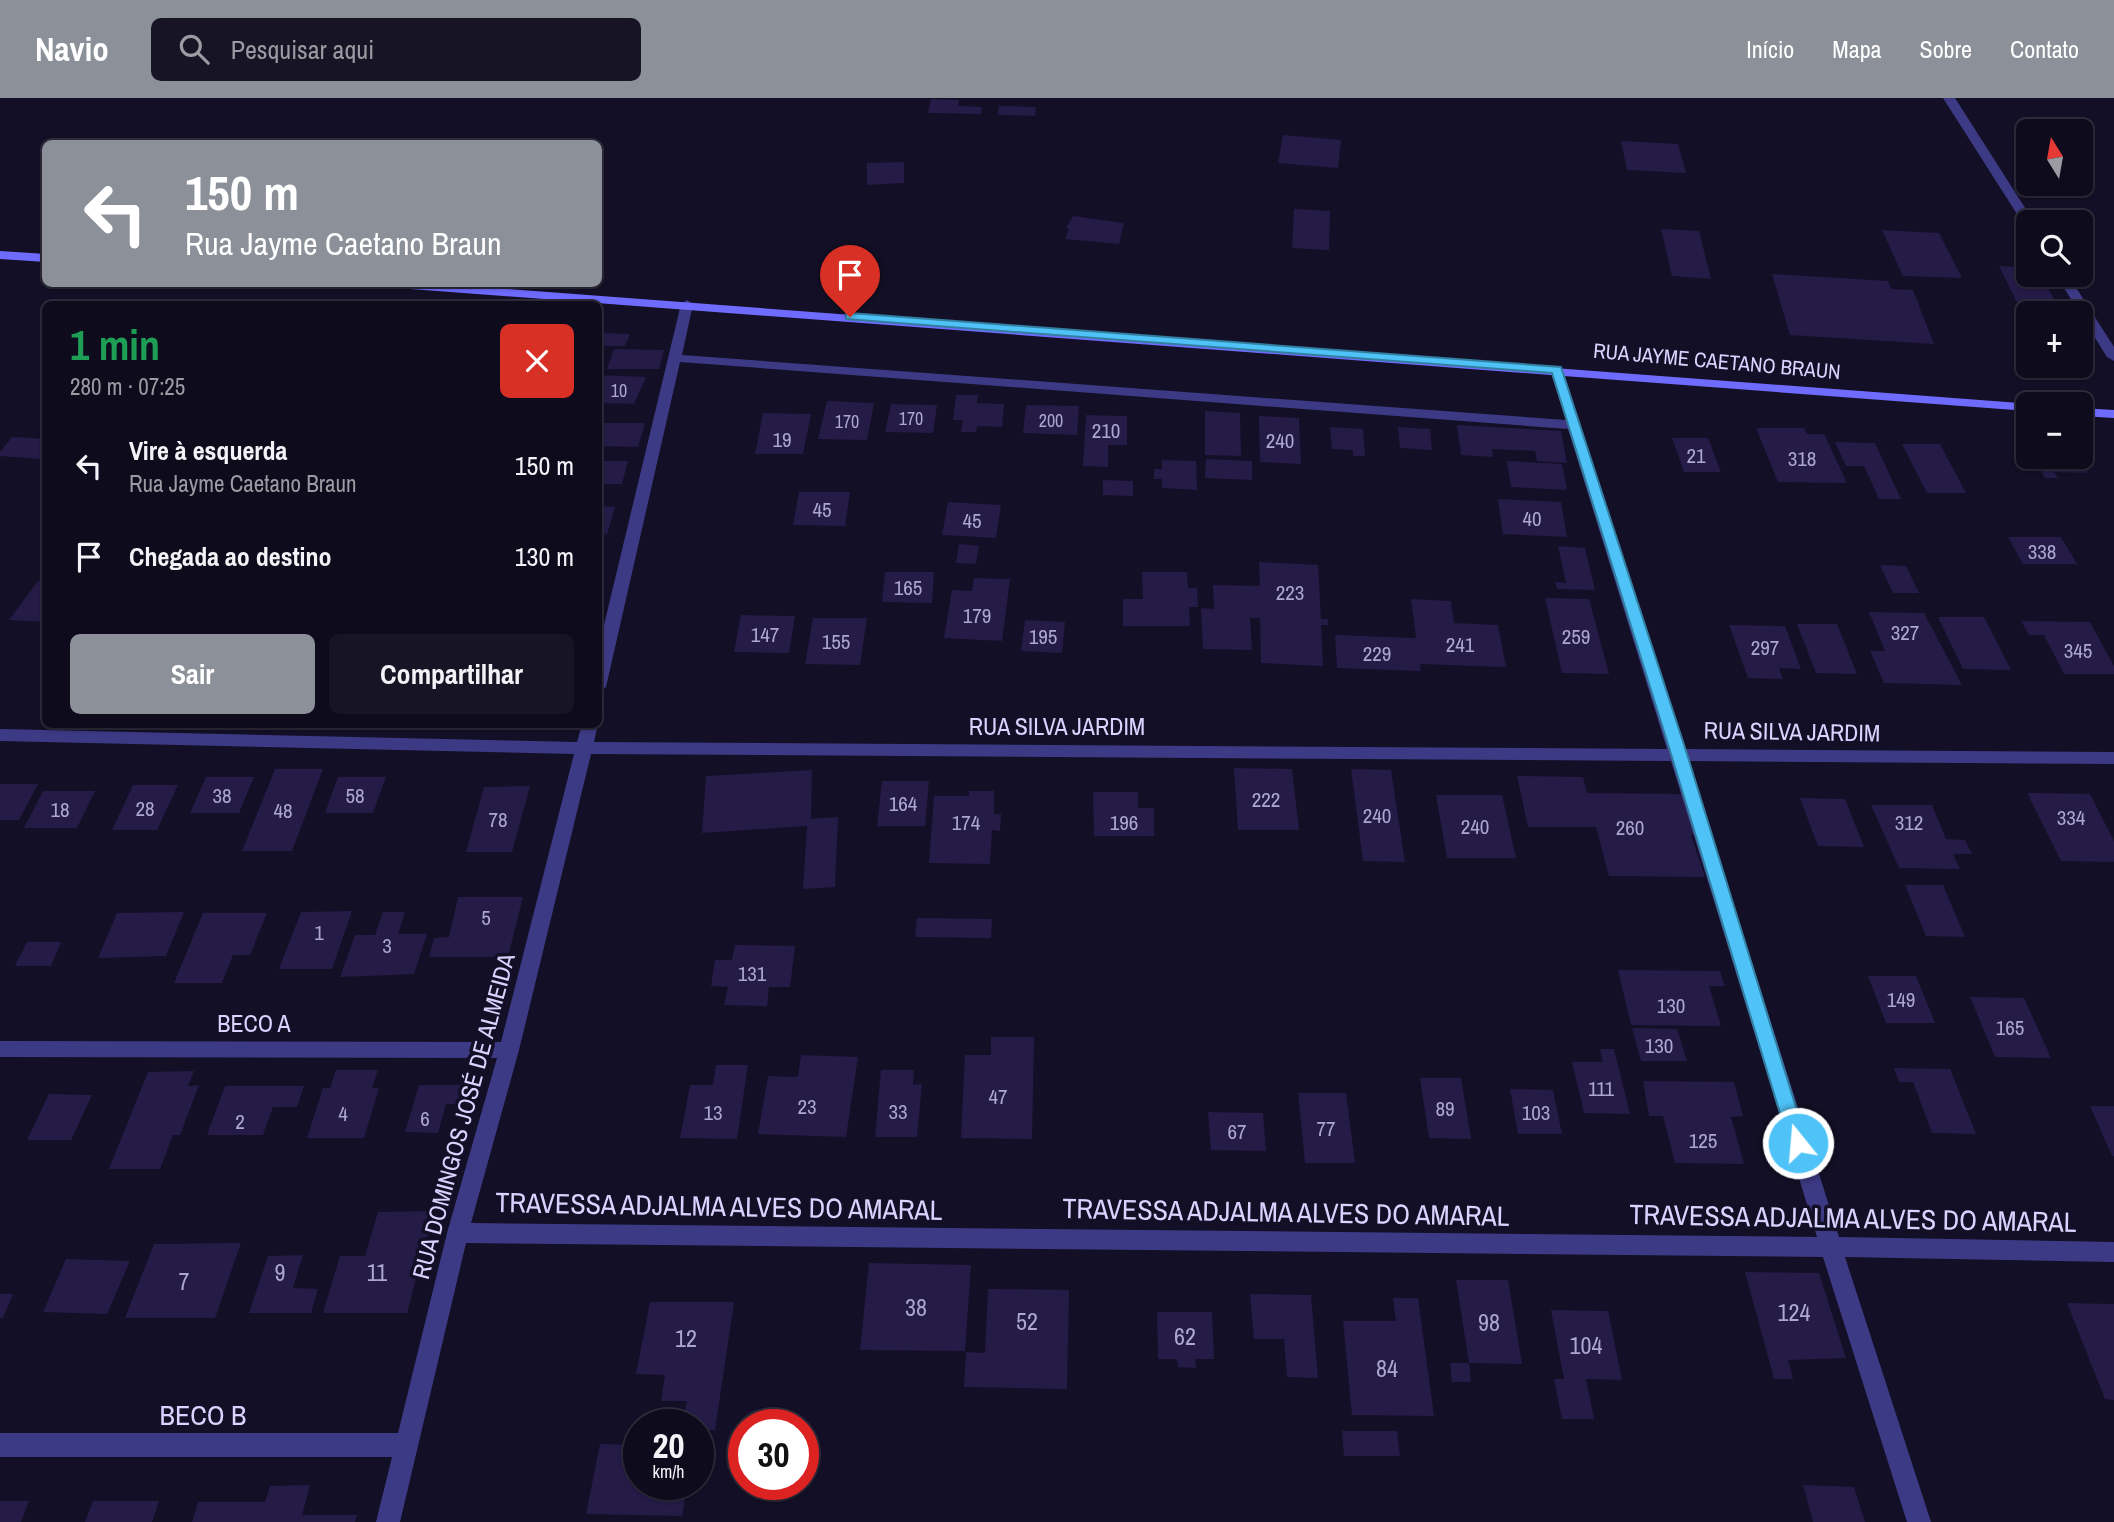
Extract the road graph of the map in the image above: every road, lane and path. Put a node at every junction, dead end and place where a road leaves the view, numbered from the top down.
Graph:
1 (1949, 98) edge
2 (2020, 210) edge
3 (0, 255) edge
4 (42, 258) edge
5 (440, 287) edge
6 (2070, 287) edge
7 (687, 304) junction
8 (2114, 357) edge
9 (675, 358) junction
10 (1557, 370) junction
11 (2016, 406) edge
12 (2093, 413) edge
13 (2114, 414) edge
14 (1574, 425) junction
15 (602, 670) edge
16 (589, 728) edge
17 (0, 735) edge
18 (584, 748) junction
19 (1679, 754) junction
20 (2114, 758) edge
21 (0, 1049) edge
22 (509, 1050) junction
23 (458, 1233) junction
24 (1830, 1247) junction
25 (2114, 1252) edge
26 (0, 1445) edge
27 (406, 1445) junction
28 (388, 1522) edge
29 (1919, 1522) edge

1 - 2 street
3 - 4 street
5 - 7 street, RUA JAYME CAETANO BRAUN
6 - 8 street
7 - 9 street
7 - 10 street, RUA JAYME CAETANO BRAUN
9 - 14 street
9 - 15 street
10 - 11 street, RUA JAYME CAETANO BRAUN
10 - 14 street
12 - 13 street
14 - 19 street
16 - 18 street, RUA DOMINGOS JOSÉ DE ALMEIDA
17 - 18 street, RUA SILVA JARDIM
18 - 19 street, RUA SILVA JARDIM
18 - 22 street, RUA DOMINGOS JOSÉ DE ALMEIDA
19 - 20 street, RUA SILVA JARDIM
19 - 24 street
21 - 22 street, BECO A
22 - 23 street, RUA DOMINGOS JOSÉ DE ALMEIDA
23 - 24 street, TRAVESSA ADJALMA ALVES DO AMARAL
23 - 27 street, RUA DOMINGOS JOSÉ DE ALMEIDA
24 - 25 street, TRAVESSA ADJALMA ALVES DO AMARAL
24 - 29 street
26 - 27 street, BECO B
27 - 28 street, RUA DOMINGOS JOSÉ DE ALMEIDA

